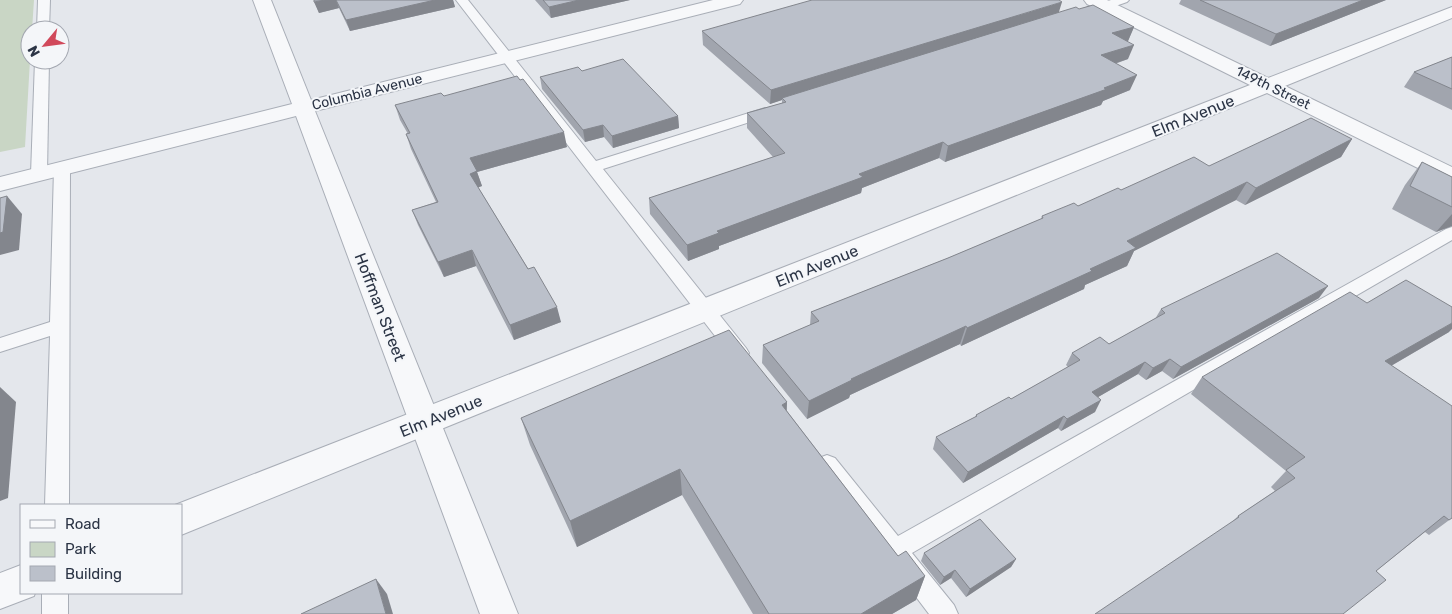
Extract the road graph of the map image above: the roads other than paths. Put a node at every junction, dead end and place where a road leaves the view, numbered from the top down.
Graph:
1 (44, 0) edge
2 (262, 0) edge
3 (462, 0) edge
4 (734, 0) edge
5 (1107, 2) edge
6 (1452, 12) edge
7 (1076, 15) edge
8 (43, 20) edge
9 (506, 57) junction
10 (42, 70) edge
11 (1268, 86) junction
12 (782, 107) edge
13 (303, 108) junction
14 (592, 167) junction
15 (62, 168) junction
16 (39, 174) junction
17 (1452, 176) edge
18 (0, 184) edge
19 (1452, 233) edge
20 (705, 310) junction
21 (60, 326) junction
22 (0, 345) edge
23 (748, 365) edge
24 (425, 422) junction
25 (815, 450) edge
26 (57, 504) edge
27 (182, 519) edge
28 (895, 550) junction
29 (20, 583) edge
30 (0, 591) edge
31 (56, 594) edge
32 (55, 614) edge
33 (499, 614) edge
34 (945, 614) edge

1 - 8 lane
2 - 13 street, Hoffman Street
3 - 9 lane
4 - 9 street, Columbia Avenue
5 - 7 lane
5 - 11 street, 149th Street
6 - 11 street, Elm Avenue
9 - 13 street, Columbia Avenue
9 - 14 lane
10 - 16 lane
11 - 17 street, 149th Street
11 - 20 street, Elm Avenue
12 - 14 lane
13 - 15 street, Columbia Avenue
13 - 24 street, Hoffman Street
14 - 20 lane
15 - 16 street, Columbia Avenue
15 - 21 lane
16 - 18 street, Columbia Avenue
19 - 28 lane
20 - 23 lane
20 - 24 street, Elm Avenue
21 - 22 lane
21 - 26 lane
24 - 27 street, Elm Avenue
24 - 33 street, Hoffman Street
25 - 28 lane
28 - 34 lane
29 - 30 street
31 - 32 lane

